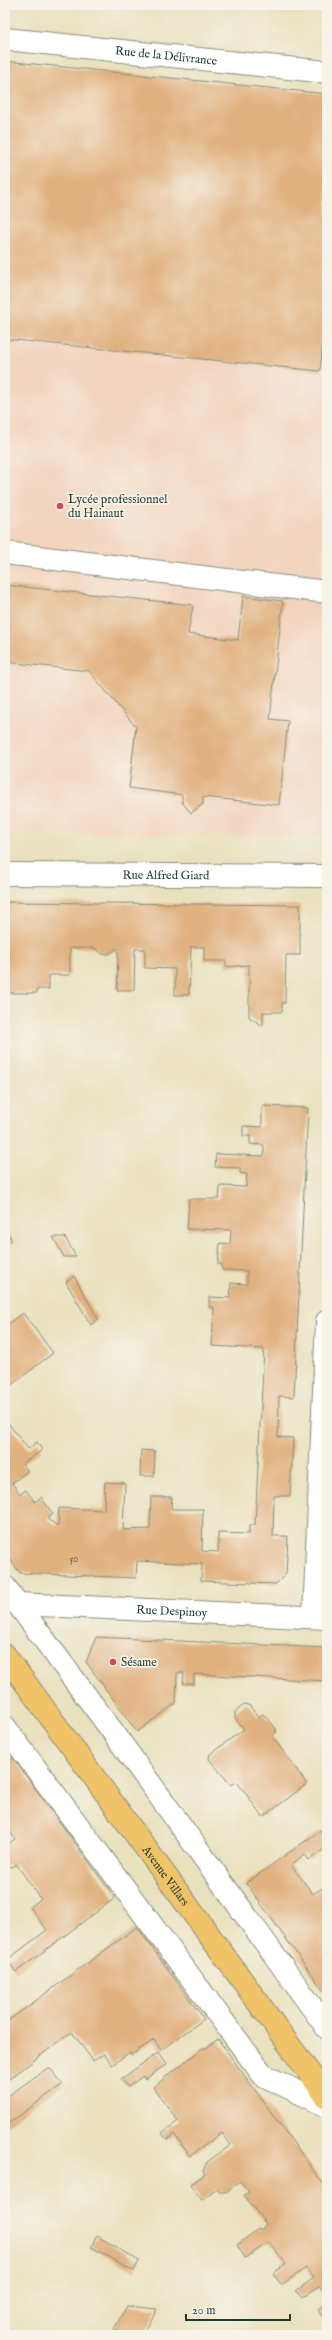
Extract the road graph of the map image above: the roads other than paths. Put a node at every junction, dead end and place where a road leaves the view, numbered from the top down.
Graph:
1 (5, 38) edge
2 (327, 72) edge
3 (5, 553) edge
4 (327, 592) edge
5 (5, 874) edge
6 (327, 876) edge
7 (327, 1321) edge
8 (11, 1596) edge
9 (321, 1618) edge
10 (5, 1655) edge
11 (5, 1727) edge
12 (327, 2028) edge
13 (327, 2097) edge
14 (327, 2106) edge

1 - 2 street, Rue de la Délivrance
3 - 4 street
5 - 6 street, Rue Alfred Giard
7 - 9 street
8 - 9 street, Rue Despinoy
8 - 12 street
10 - 13 main road, Avenue Villars
11 - 14 street

